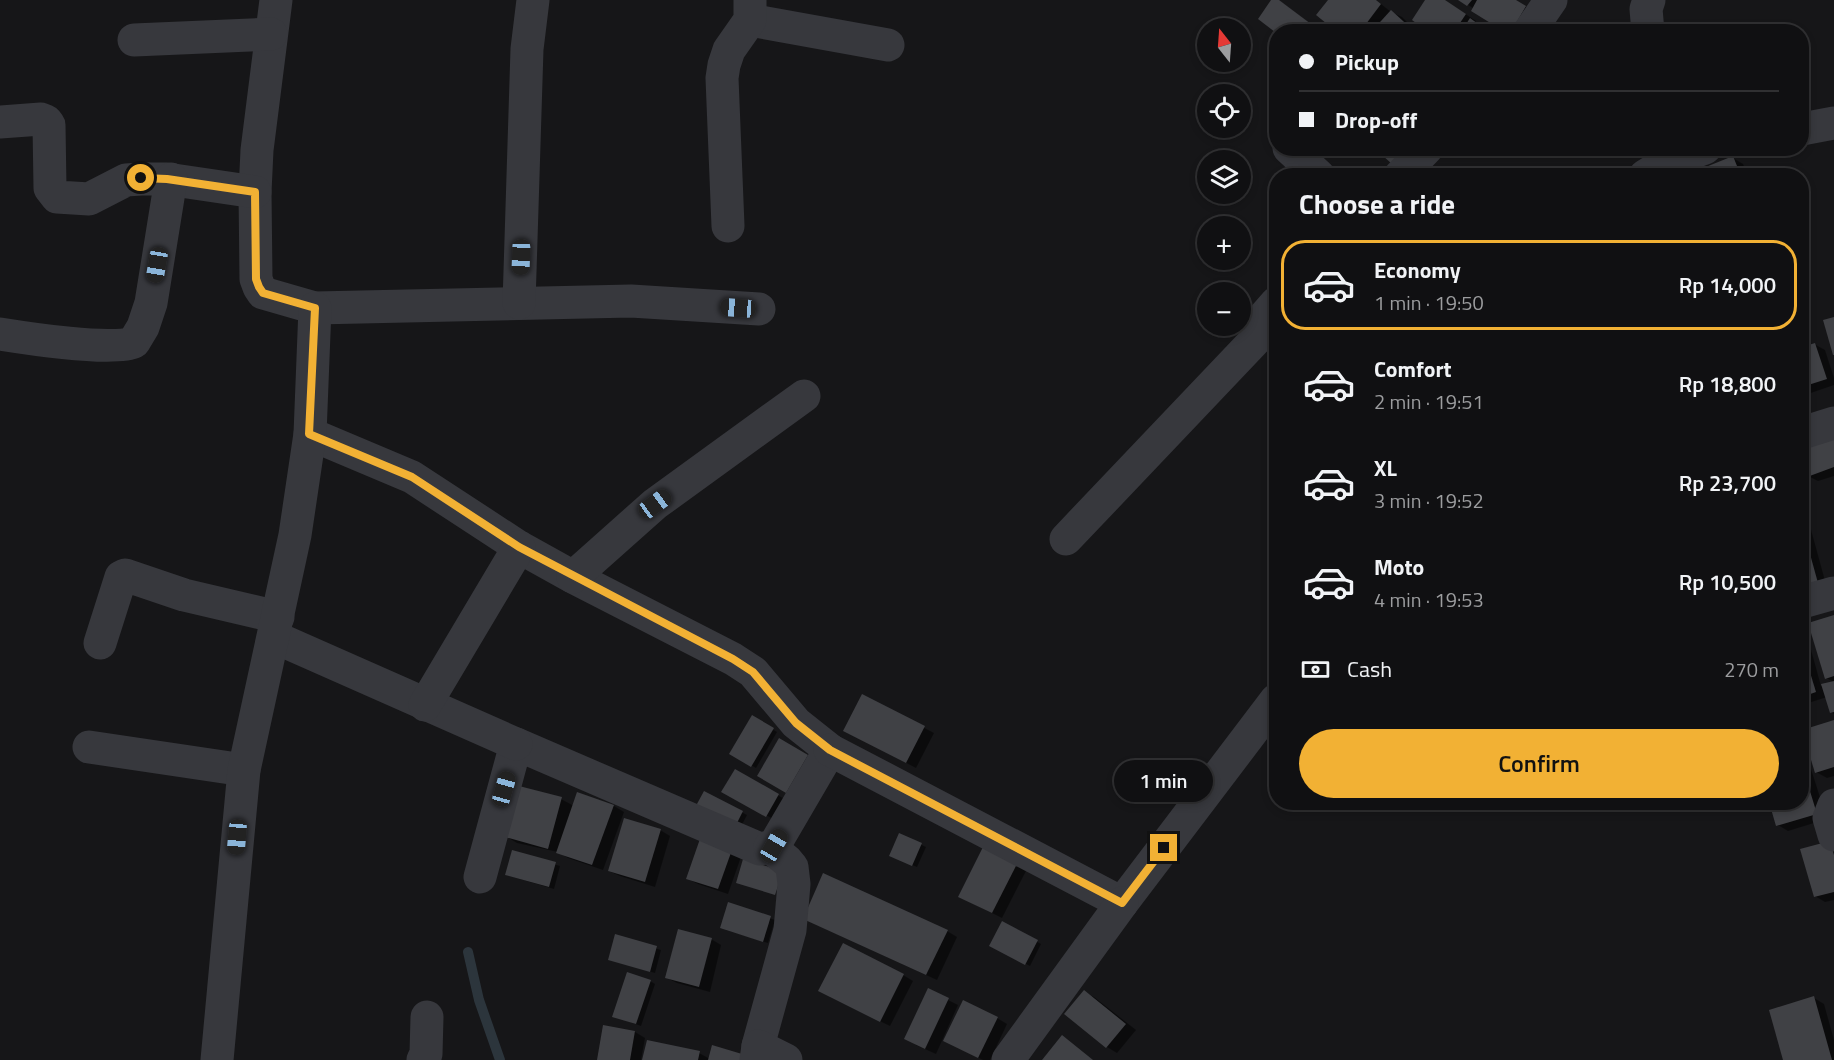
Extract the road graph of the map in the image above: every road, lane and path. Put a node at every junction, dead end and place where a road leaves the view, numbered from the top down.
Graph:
1 (276, 0) edge
2 (533, 0) edge
3 (1551, 0) edge
4 (1649, 0) edge
5 (750, 10) edge
6 (1534, 24) edge
7 (1647, 24) edge
8 (271, 33) junction
9 (134, 40) dead end
10 (888, 45) dead end
11 (1, 117) edge
12 (1834, 123) edge
13 (1809, 128) edge
14 (1298, 156) edge
15 (1419, 156) edge
16 (1680, 156) edge
17 (1310, 168) edge
18 (1408, 168) edge
19 (1658, 168) edge
20 (171, 179) junction
21 (255, 192) junction
22 (728, 226) dead end
23 (519, 303) junction
24 (315, 308) junction
25 (759, 309) dead end
26 (1269, 311) edge
27 (0, 334) edge
28 (804, 396) dead end
29 (1834, 423) edge
30 (1809, 431) edge
31 (309, 434) junction
32 (1066, 539) dead end
33 (519, 547) junction
34 (573, 577) junction
35 (1834, 593) edge
36 (1809, 600) edge
37 (276, 627) junction
38 (100, 643) dead end
39 (425, 705) junction
40 (1269, 709) edge
41 (516, 744) junction
42 (88, 747) dead end
43 (830, 750) junction
44 (244, 770) junction
45 (1834, 805) edge
46 (1834, 835) edge
47 (770, 847) junction
48 (480, 877) dead end
49 (1122, 903) junction
50 (427, 1017) dead end
51 (766, 1055) edge
52 (217, 1060) edge
53 (423, 1060) edge
54 (1008, 1060) edge

1 - 8 street
2 - 23 street
3 - 6 street
4 - 7 street
5 - 10 street
5 - 22 street
8 - 9 street
8 - 21 street
11 - 20 street
12 - 13 street
14 - 17 street
15 - 18 street
16 - 19 street
20 - 21 street
20 - 27 street
21 - 24 street
23 - 24 street
23 - 25 street
24 - 31 street
26 - 32 street
28 - 34 street
29 - 30 street
31 - 33 street
31 - 37 street
33 - 34 street
33 - 39 street
34 - 43 street
35 - 36 street
37 - 38 street
37 - 39 street
37 - 44 street
39 - 41 street
40 - 49 street
41 - 47 street
41 - 48 street
42 - 44 street
43 - 47 street
43 - 49 street
44 - 52 street
45 - 46 street
47 - 51 street
49 - 54 street
50 - 53 street

